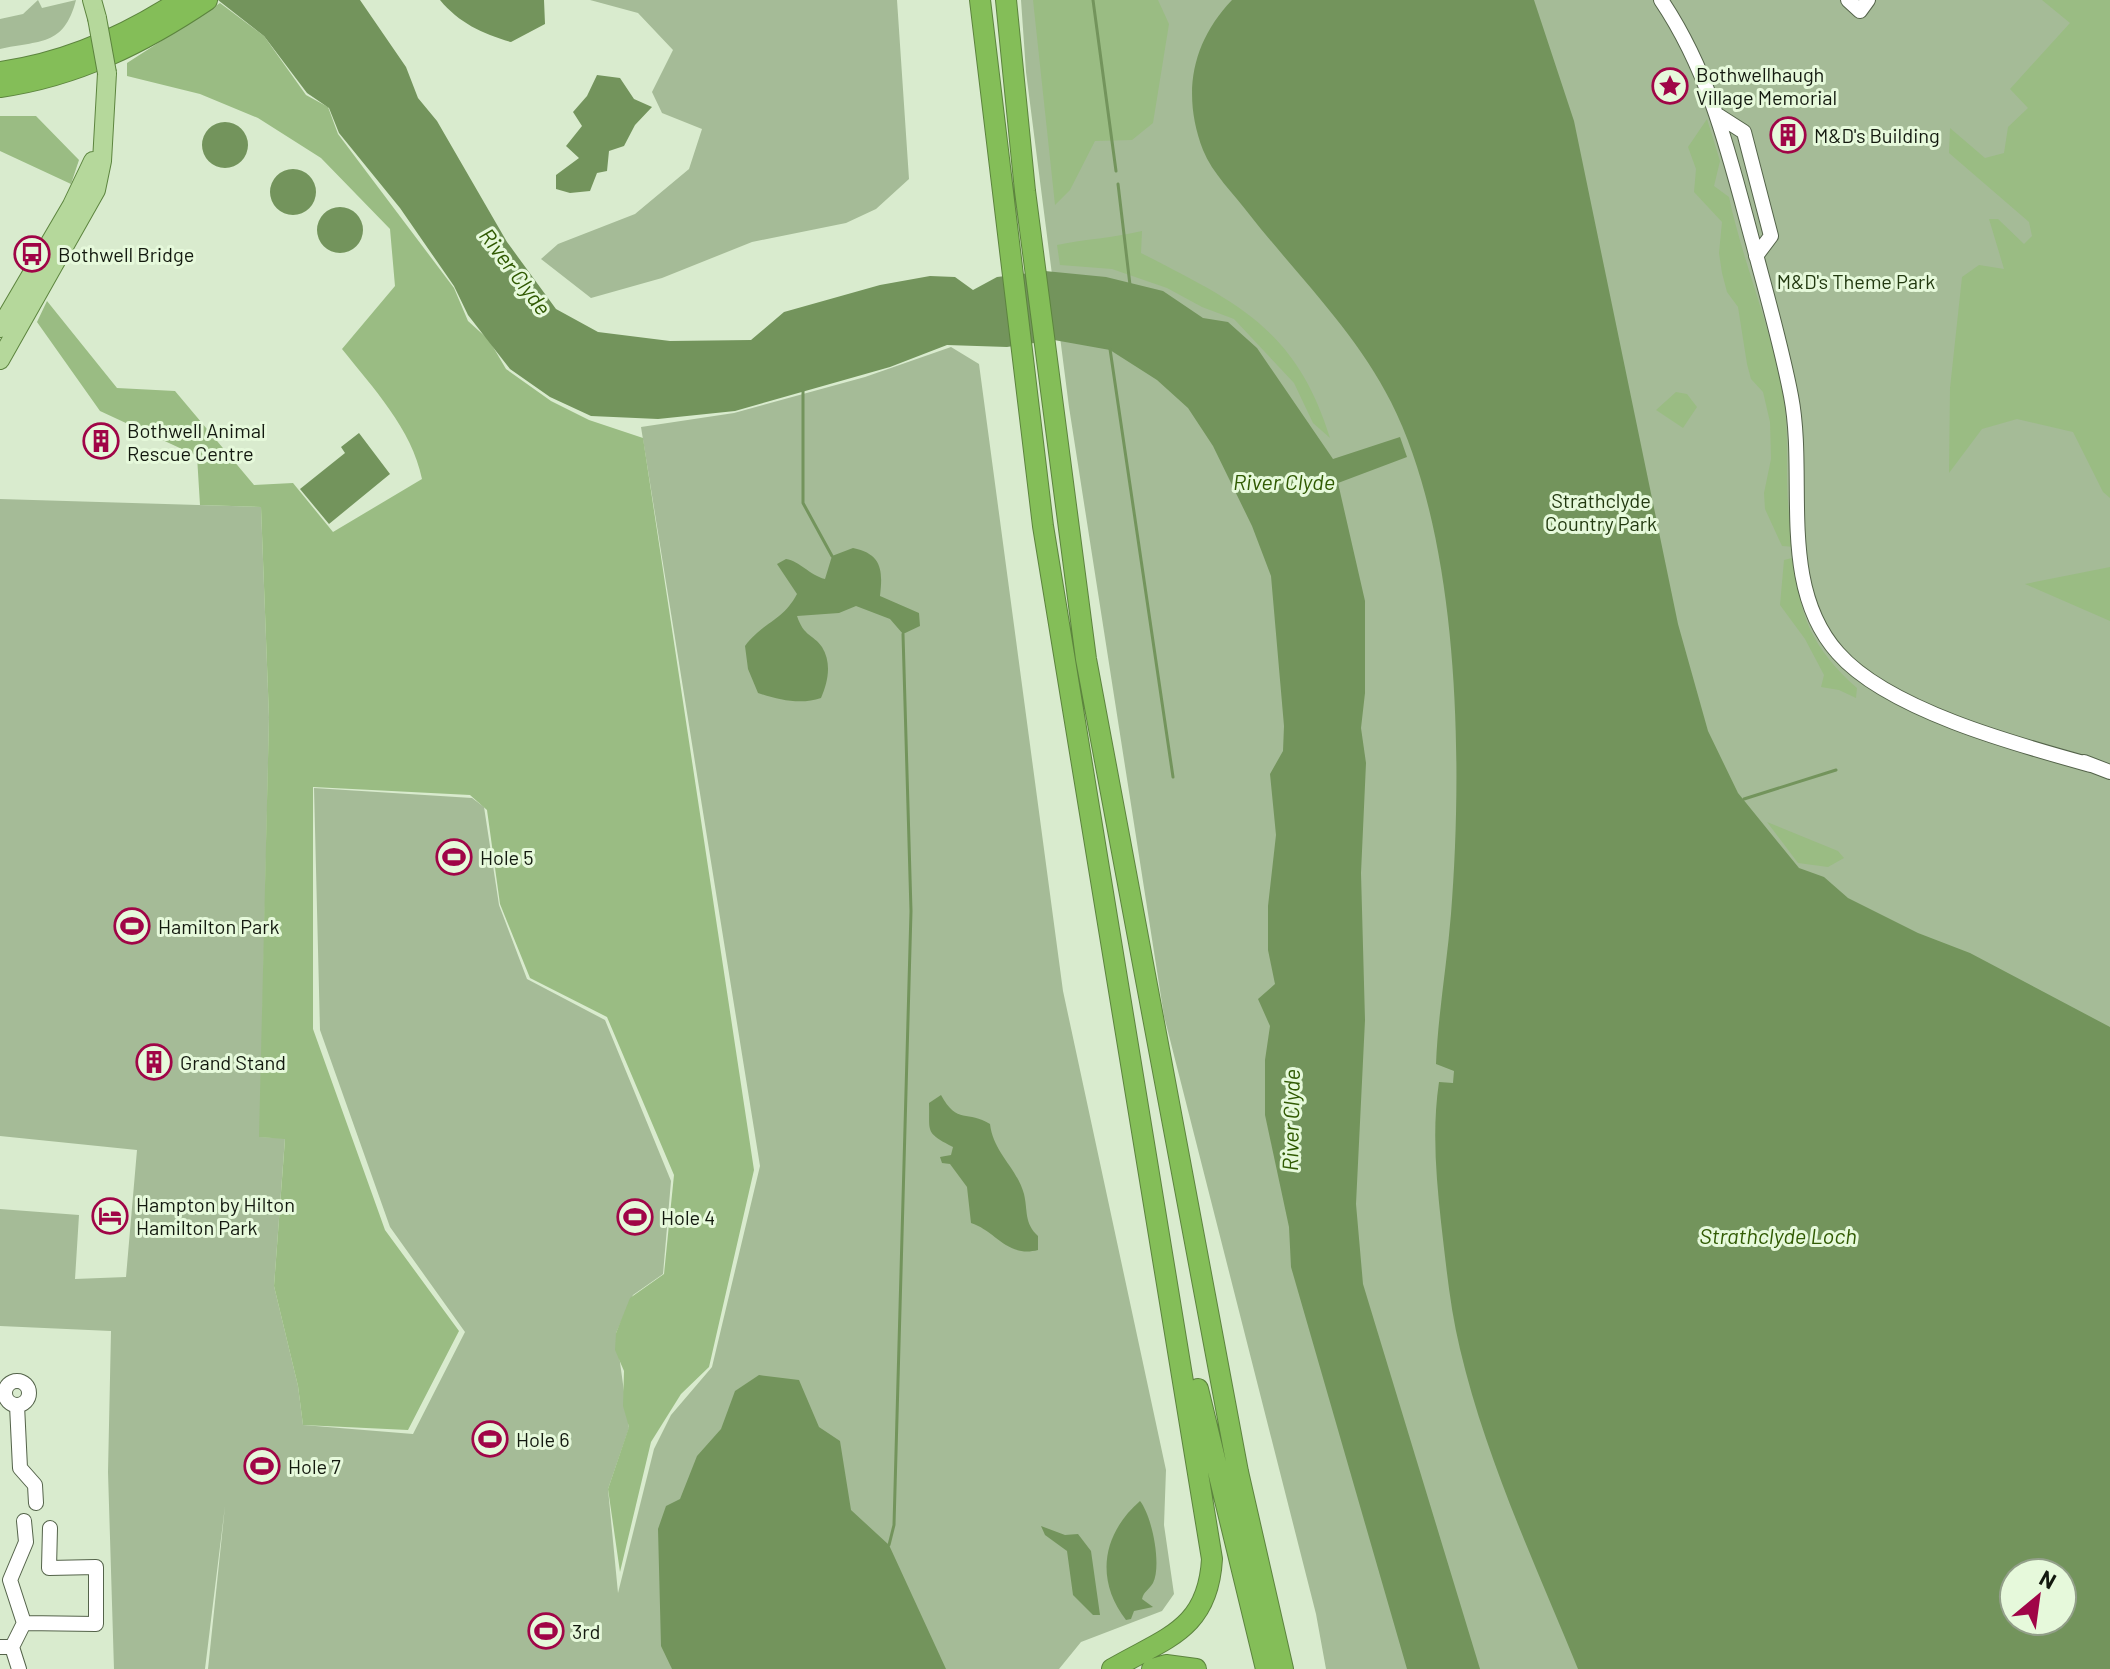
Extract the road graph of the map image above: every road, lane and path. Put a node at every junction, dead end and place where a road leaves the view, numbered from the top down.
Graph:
1 (207, 0) edge
2 (980, 0) edge
3 (1006, 0) edge
4 (1661, 0) edge
5 (1848, 0) edge
6 (1868, 0) edge
7 (182, 5) edge
8 (95, 9) edge
9 (0, 72) edge
10 (0, 87) edge
11 (103, 132) junction
12 (0, 328) edge
13 (0, 360) edge
14 (1878, 685) junction
15 (2091, 765) junction
16 (2110, 772) edge
17 (1163, 1245) junction
18 (2, 1392) edge
19 (17, 1405) junction
20 (36, 1503) dead end
21 (24, 1521) dead end
22 (26, 1542) junction
23 (24, 1623) junction
24 (6, 1647) edge
25 (19, 1669) edge
26 (1112, 1669) edge
27 (1152, 1669) edge
28 (1196, 1669) edge
29 (1266, 1669) edge
30 (1283, 1669) edge

1 - 7 highway
2 - 17 highway
3 - 30 highway
4 - 14 street
5 - 6 street
7 - 9 highway
7 - 10 highway
8 - 11 main road, bridge
11 - 12 main road
11 - 13 main road
14 - 15 street
14 - 15 street
15 - 16 street
17 - 26 highway
17 - 29 highway
18 - 19 street
18 - 19 street
19 - 20 street
21 - 22 street
22 - 23 street
22 - 23 street
23 - 24 street
24 - 25 street
27 - 28 highway

